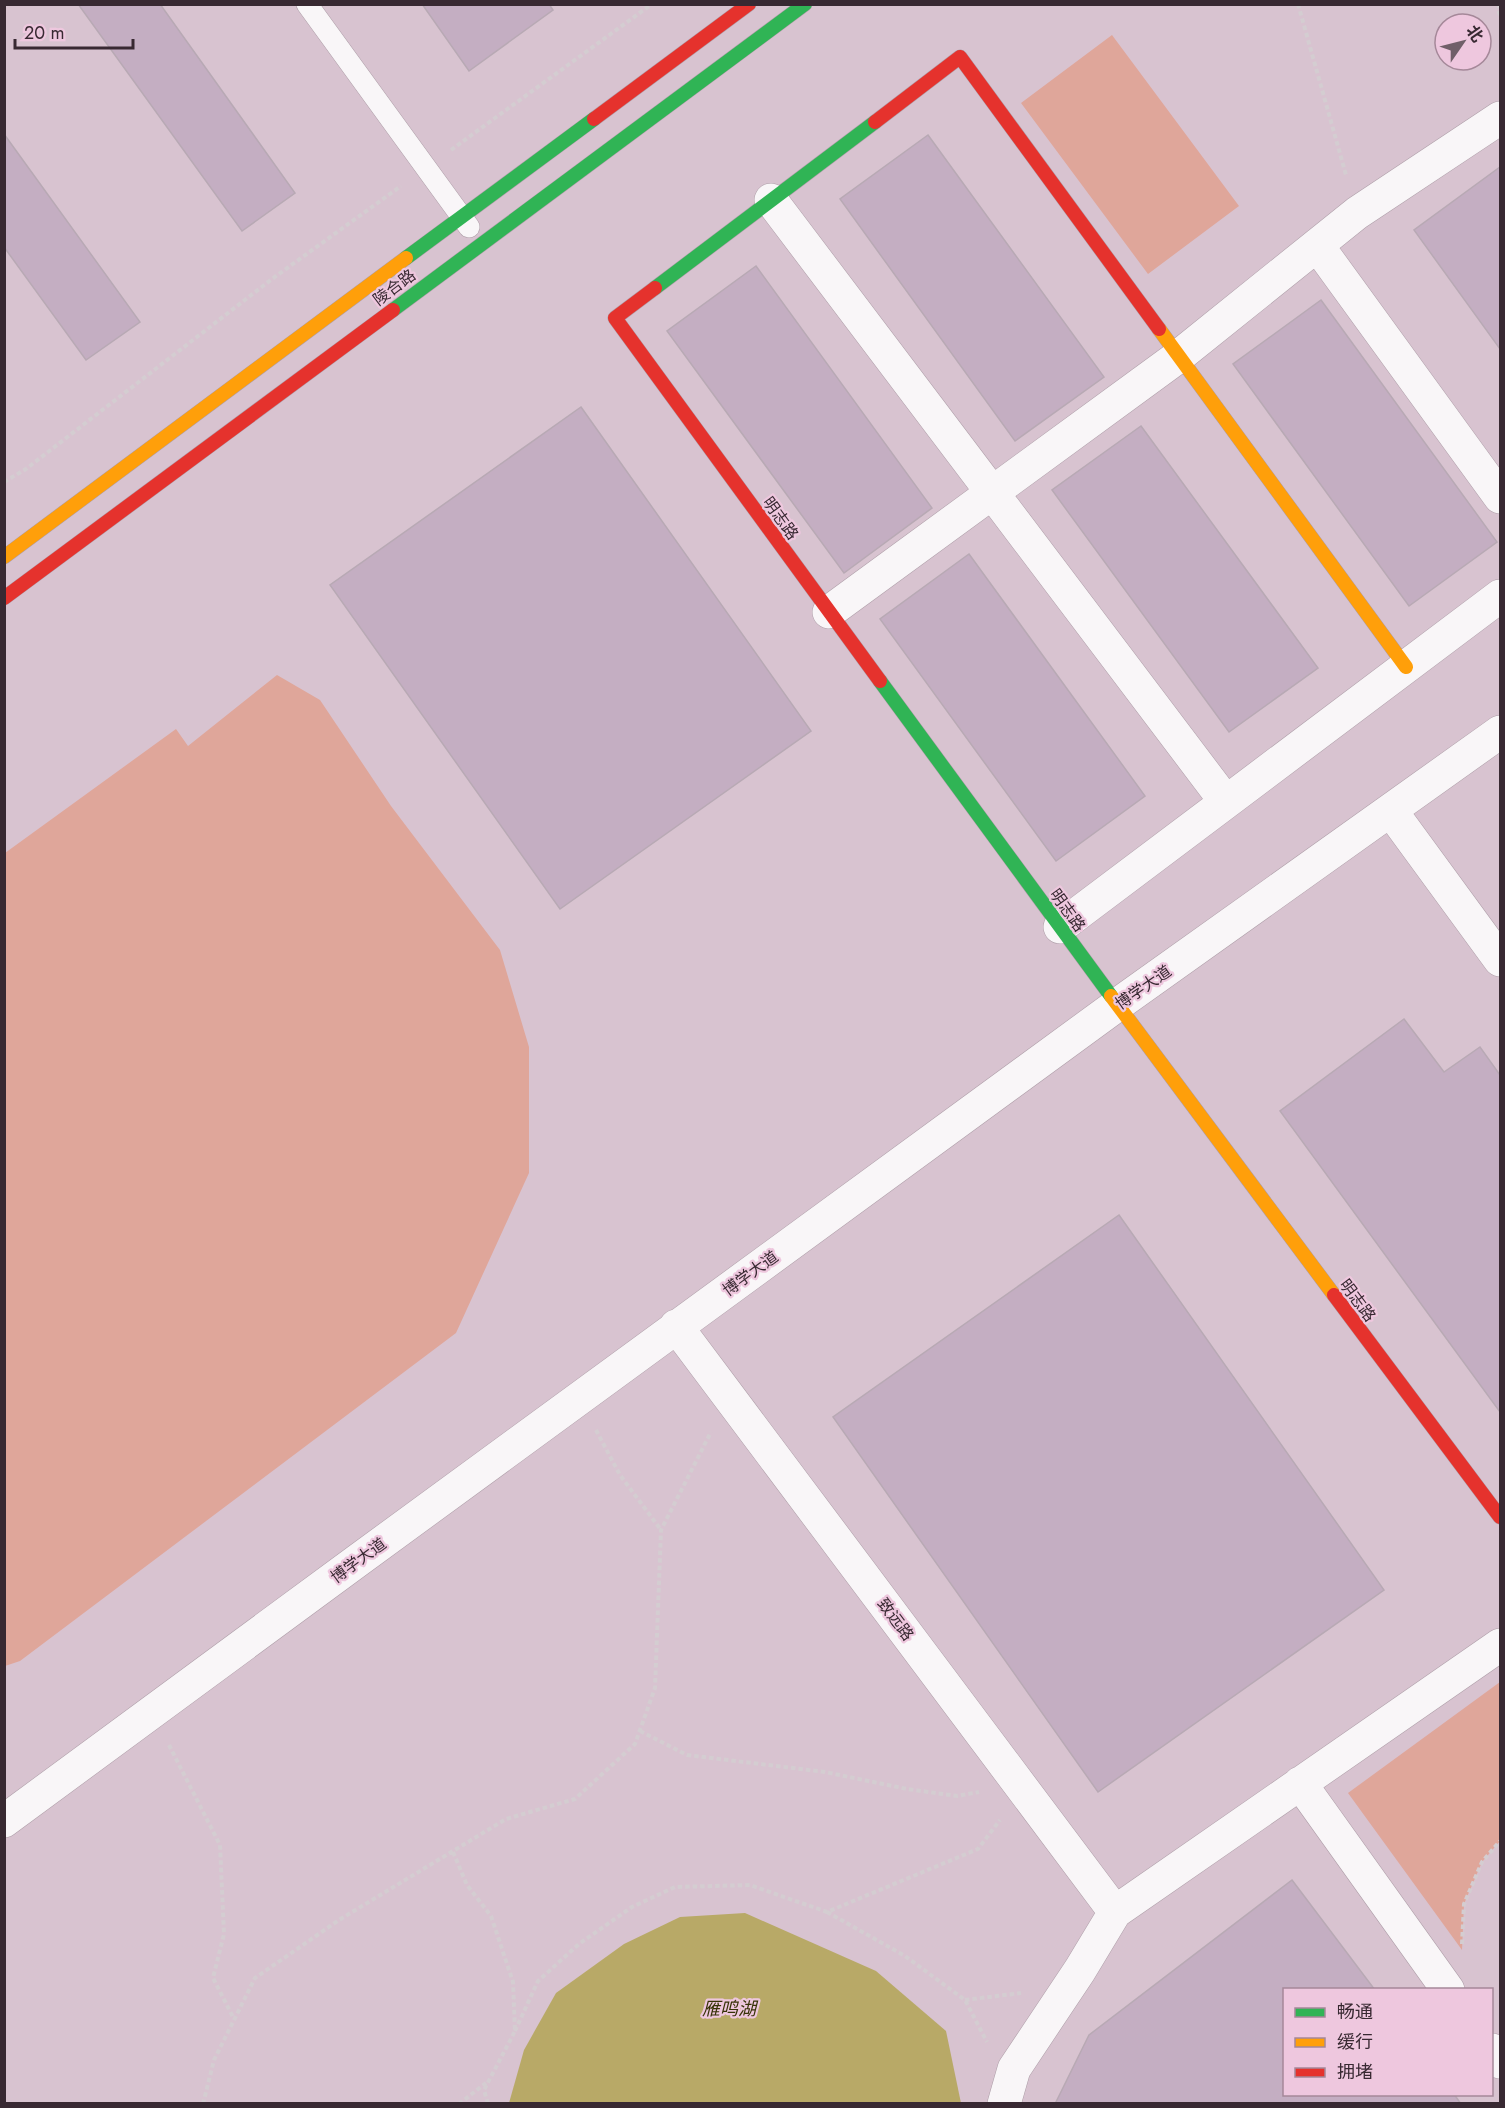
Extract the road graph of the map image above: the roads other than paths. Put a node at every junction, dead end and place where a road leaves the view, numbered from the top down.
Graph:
1 (307, 4) edge
2 (749, 4) edge
3 (805, 4) edge
4 (1500, 118) edge
5 (771, 200) junction
6 (462, 218) junction
7 (481, 243) junction
8 (1317, 245) junction
9 (1179, 356) junction
10 (992, 493) junction
11 (1500, 497) edge
12 (4, 556) edge
13 (1500, 596) edge
14 (4, 598) edge
15 (829, 612) junction
16 (1406, 667) junction
17 (1500, 732) edge
18 (1226, 802) junction
19 (1391, 811) junction
20 (1060, 927) junction
21 (1500, 960) edge
22 (1117, 1005) junction
23 (676, 1326) junction
24 (1500, 1517) edge
25 (1500, 1645) edge
26 (1300, 1783) junction
27 (4, 1821) edge
28 (1115, 1912) junction
29 (1447, 1988) edge
30 (1006, 2094) edge

1 - 6 lane
2 - 6 street, 陵合路
3 - 7 street, 陵合路
4 - 8 street
5 - 9 street
5 - 10 street
5 - 15 street, 明志路
6 - 7 lane
6 - 12 street, 陵合路
7 - 14 street, 陵合路
8 - 9 street
8 - 11 street
9 - 10 street
9 - 16 street
10 - 15 street
10 - 18 street
13 - 16 street
15 - 20 street, 明志路
16 - 18 street
17 - 19 street, 博学大道
18 - 20 street
19 - 21 street
19 - 22 street, 博学大道
20 - 22 street, 明志路
22 - 23 street, 博学大道
22 - 24 street, 明志路
23 - 27 street, 博学大道
23 - 28 street, 致远路
25 - 26 street
26 - 28 street
26 - 29 street
28 - 30 street

